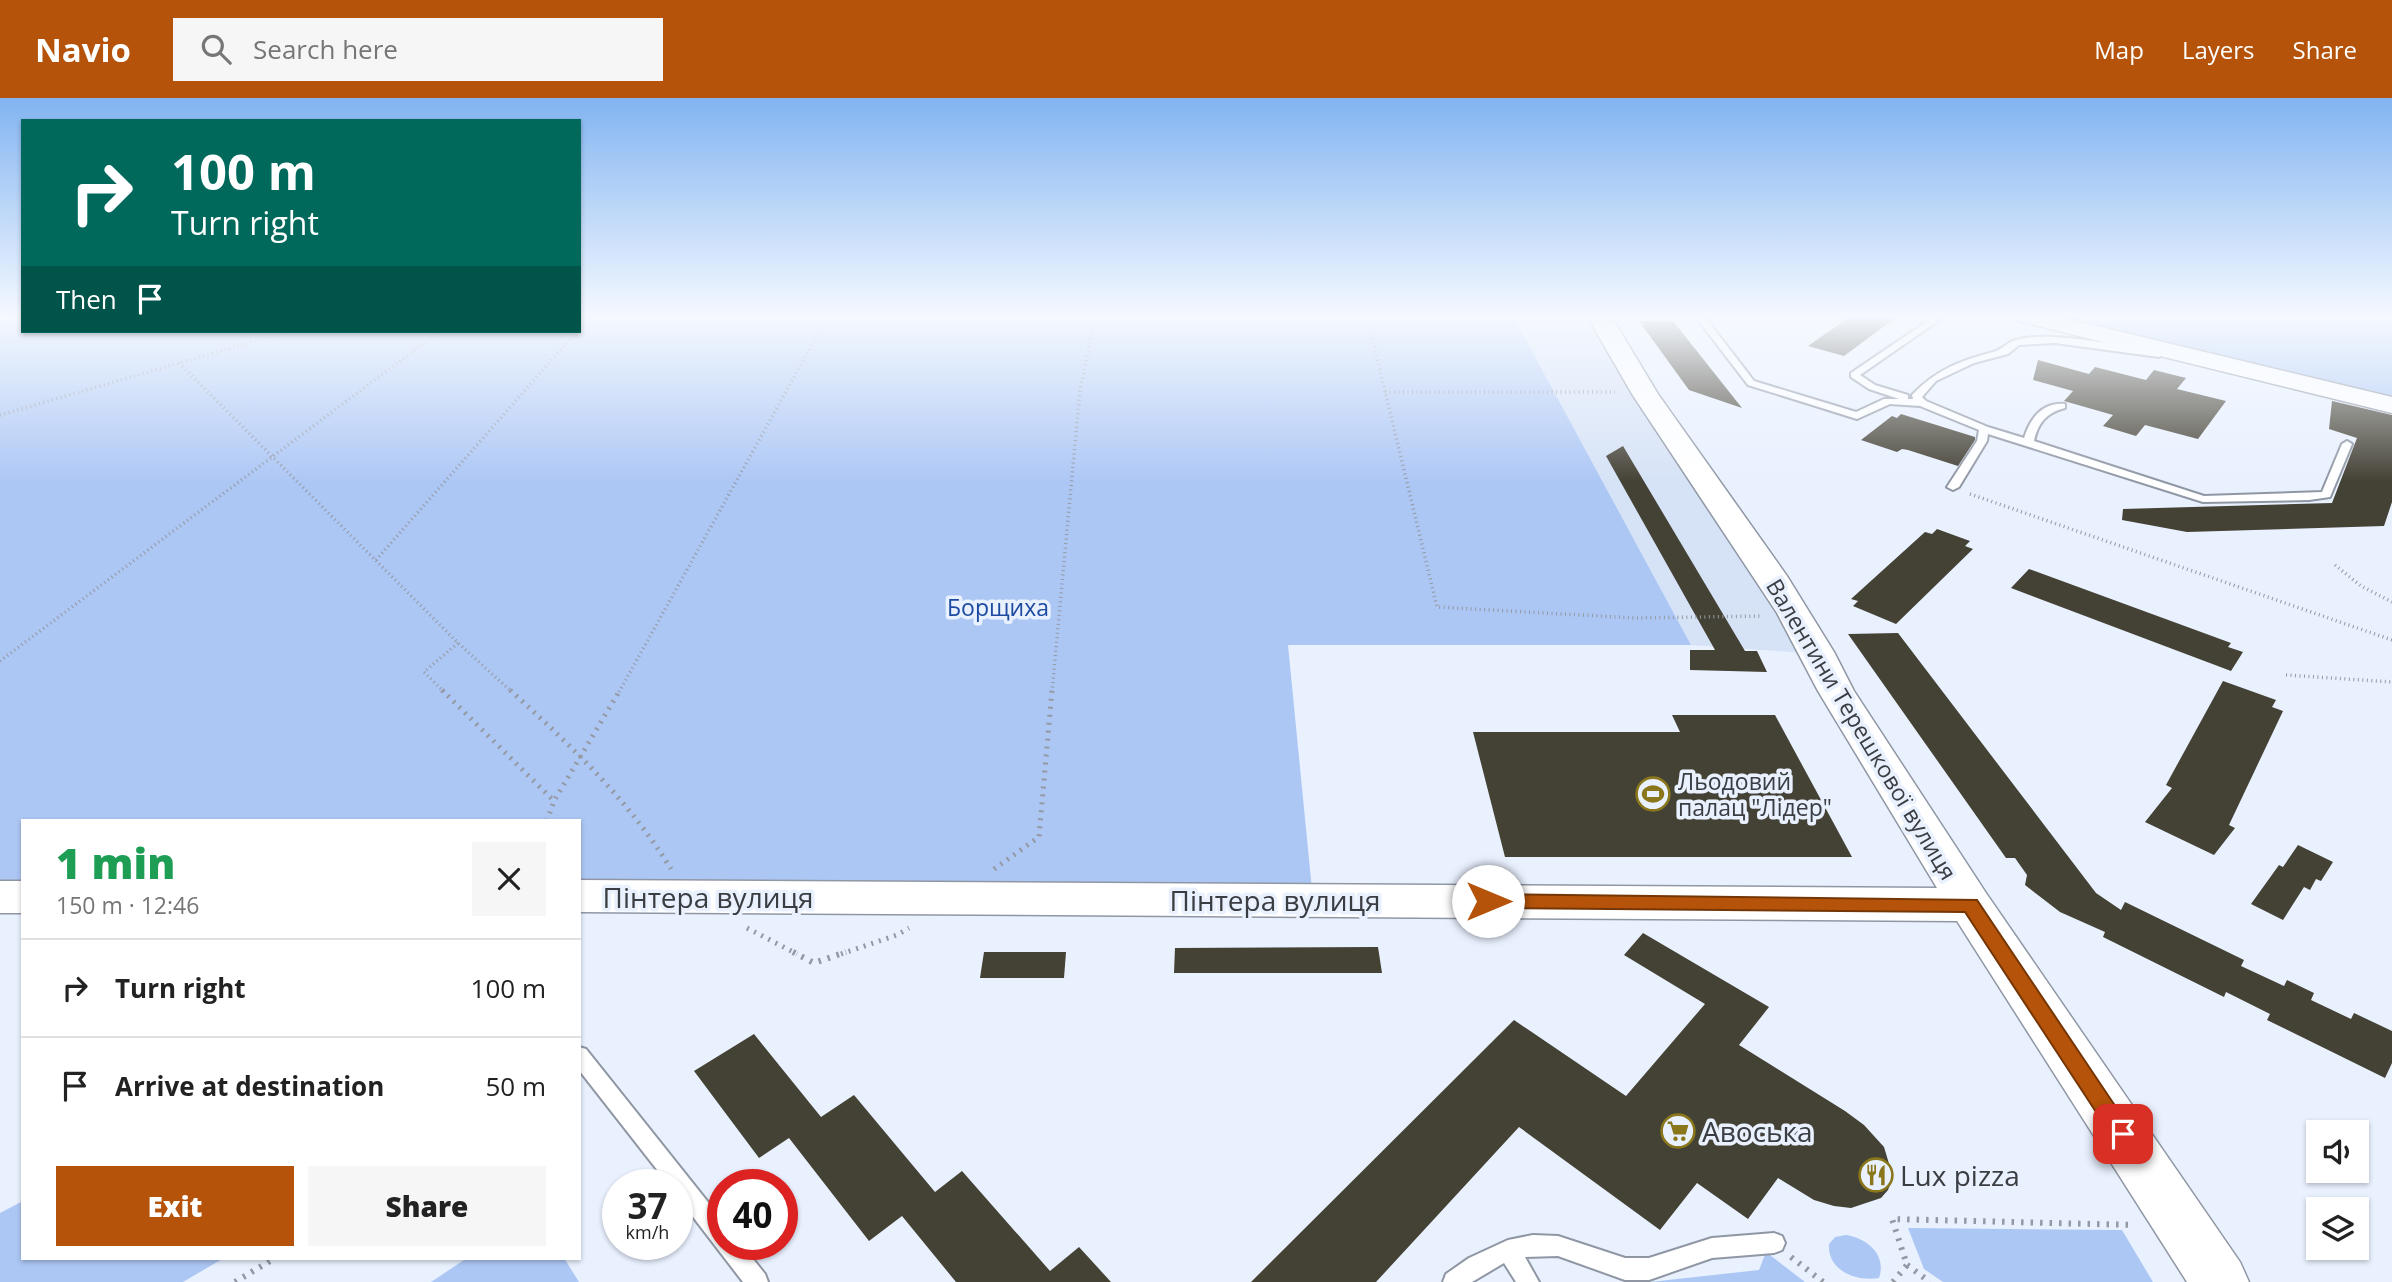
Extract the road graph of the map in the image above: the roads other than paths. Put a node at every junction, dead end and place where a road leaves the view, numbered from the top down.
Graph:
1 (1631, 371) edge
2 (1742, 371) edge
3 (1860, 371) edge
4 (1949, 371) edge
5 (2253, 371) edge
6 (1922, 403) junction
7 (2061, 405) dead end
8 (2392, 405) edge
9 (1984, 429) junction
10 (2028, 443) junction
11 (2347, 444) dead end
12 (1952, 487) road end
13 (581, 896) edge
14 (1970, 905) junction
15 (581, 1058) edge
16 (707, 1218) edge
17 (1774, 1244) road end
18 (1508, 1250) junction
19 (740, 1260) edge
20 (757, 1282) edge
21 (1454, 1282) edge
22 (1528, 1282) edge
23 (2220, 1282) edge

1 - 14 street, Валентини Терешкової вулиця
2 - 6 lane
3 - 6 lane
4 - 6 lane
5 - 8 street
6 - 9 lane
7 - 10 lane
9 - 10 lane
9 - 12 lane
10 - 11 lane
13 - 14 street, Пінтера вулиця
14 - 23 street, Валентини Терешкової вулиця
15 - 16 lane
17 - 18 lane
18 - 21 lane
18 - 22 lane
19 - 20 lane

